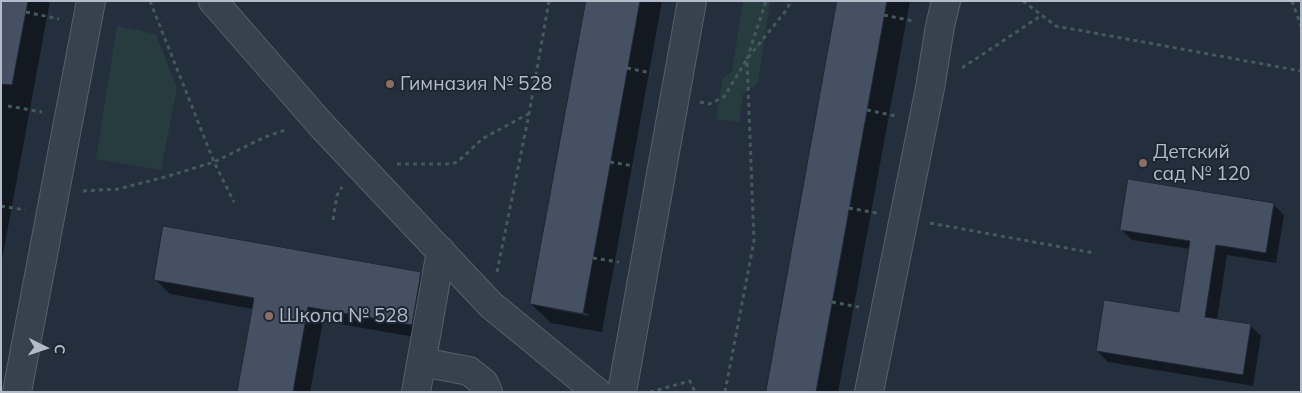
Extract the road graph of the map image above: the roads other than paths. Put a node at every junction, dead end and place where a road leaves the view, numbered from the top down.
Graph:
1 (213, 1) edge
2 (692, 1) edge
3 (946, 1) edge
4 (89, 13) edge
5 (441, 251) junction
6 (422, 362) junction
7 (16, 392) edge
8 (416, 392) edge
9 (488, 392) edge
10 (596, 392) edge
11 (622, 392) edge
12 (869, 392) edge

1 - 5 lane
2 - 11 lane
3 - 12 lane
4 - 7 lane
5 - 6 lane
5 - 10 lane
6 - 8 lane
6 - 9 lane

